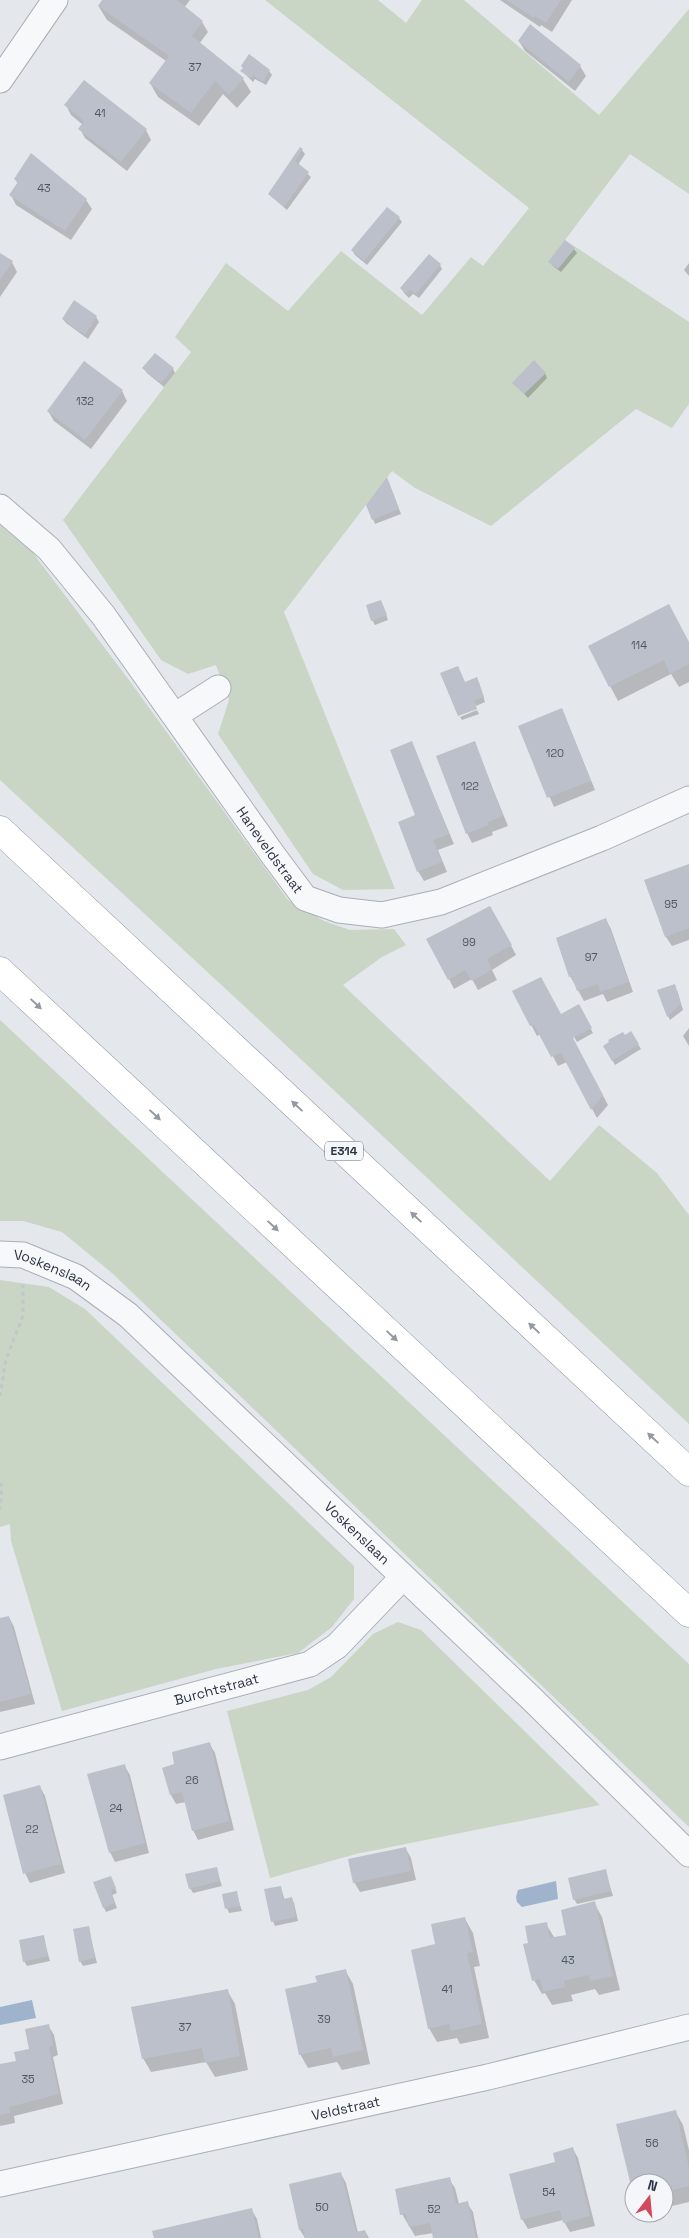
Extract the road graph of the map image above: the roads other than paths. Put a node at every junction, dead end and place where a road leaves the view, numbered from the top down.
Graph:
1 (55, 0) edge
2 (0, 80) edge
3 (0, 507) edge
4 (218, 688) dead end
5 (176, 715) junction
6 (689, 799) edge
7 (0, 830) edge
8 (0, 971) edge
9 (12, 1255) edge
10 (689, 1472) edge
11 (403, 1577) junction
12 (689, 1613) edge
13 (0, 1747) edge
14 (689, 1854) edge
15 (689, 2027) edge
16 (0, 2184) edge

1 - 2 street
3 - 5 street, Haneveldstraat
4 - 5 street
5 - 6 street, Haneveldstraat
10 -> 7 highway, E314
8 -> 12 highway
9 - 11 street, Voskenslaan
11 - 13 street, Burchtstraat
11 - 14 street, Voskenslaan
15 - 16 street, Veldstraat

